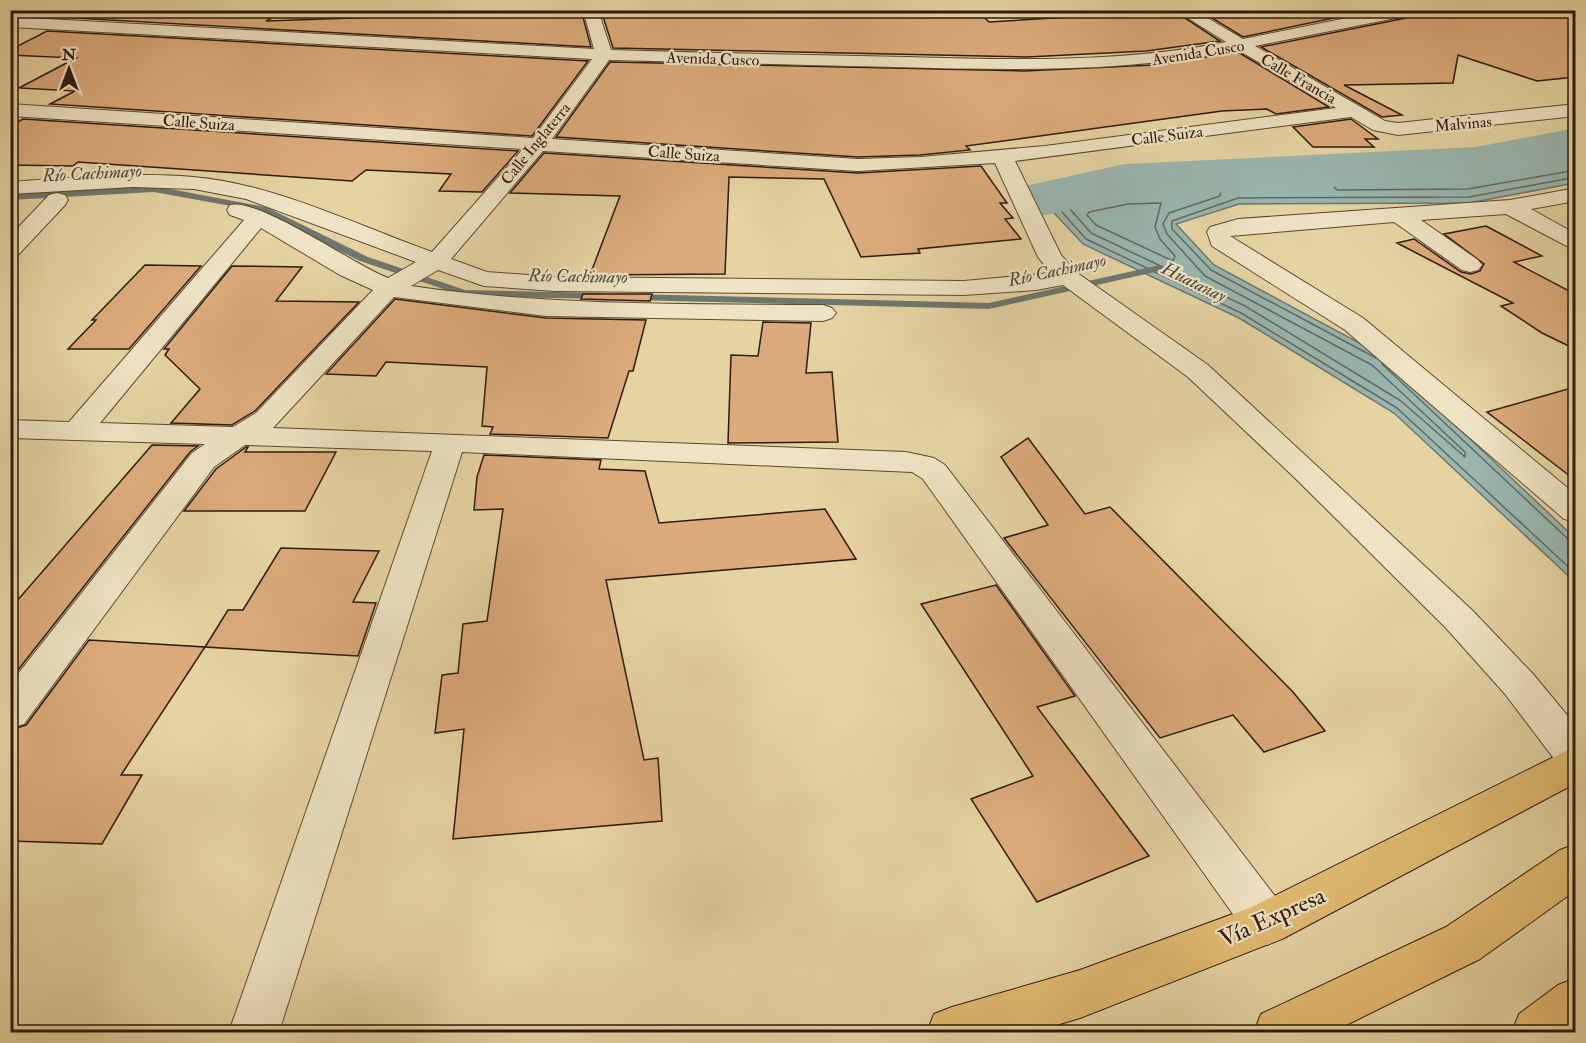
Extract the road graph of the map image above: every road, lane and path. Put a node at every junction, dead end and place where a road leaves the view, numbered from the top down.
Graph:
1 (590, 10) edge
2 (1182, 10) edge
3 (1411, 10) edge
4 (10, 22) edge
5 (1243, 45) junction
6 (604, 55) junction
7 (1575, 110) edge
8 (10, 111) edge
9 (1354, 111) junction
10 (539, 143) junction
11 (1002, 156) junction
12 (10, 188) edge
13 (1575, 194) edge
14 (57, 200) junction
15 (10, 206) edge
16 (1510, 207) junction
17 (1399, 215) junction
18 (258, 218) junction
19 (1575, 244) edge
20 (10, 250) edge
21 (434, 262) junction
22 (1470, 265) dead end
23 (1067, 277) junction
24 (395, 284) junction
25 (823, 313) dead end
26 (10, 429) edge
27 (77, 431) junction
28 (242, 435) junction
29 (450, 442) junction
30 (1575, 512) edge
31 (10, 713) edge
32 (1575, 756) edge
33 (1575, 763) edge
34 (1575, 864) edge
35 (1267, 923) junction
36 (1575, 1002) edge
37 (254, 1032) edge
38 (952, 1032) edge
39 (1279, 1032) edge
40 (1538, 1032) edge

1 - 6 street
2 - 5 street, Calle Francia
3 - 5 street, Avenida Cusco
4 - 6 street, Avenida Cusco
5 - 6 street, Avenida Cusco
5 - 9 street, Calle Francia
6 - 10 street, Calle Inglaterra
7 - 9 street, Malvinas
8 - 10 street, Calle Suiza
9 - 11 street, Calle Suiza
10 - 11 street, Calle Suiza
10 - 21 street, Calle Inglaterra
11 - 23 street
12 - 21 street
13 - 16 street
14 - 15 street
14 - 18 street
14 - 20 street
16 - 17 street
16 - 19 street
17 - 22 street
17 - 30 street
18 - 24 street
18 - 27 street
21 - 23 street
21 - 24 street
23 - 32 street
24 - 25 street
24 - 28 street
26 - 27 street
27 - 28 street
28 - 29 street
28 - 31 street
29 - 35 street
29 - 37 street
33 - 35 main road, Vía Expresa
34 - 39 main road
35 - 38 main road, Vía Expresa
36 - 40 main road

